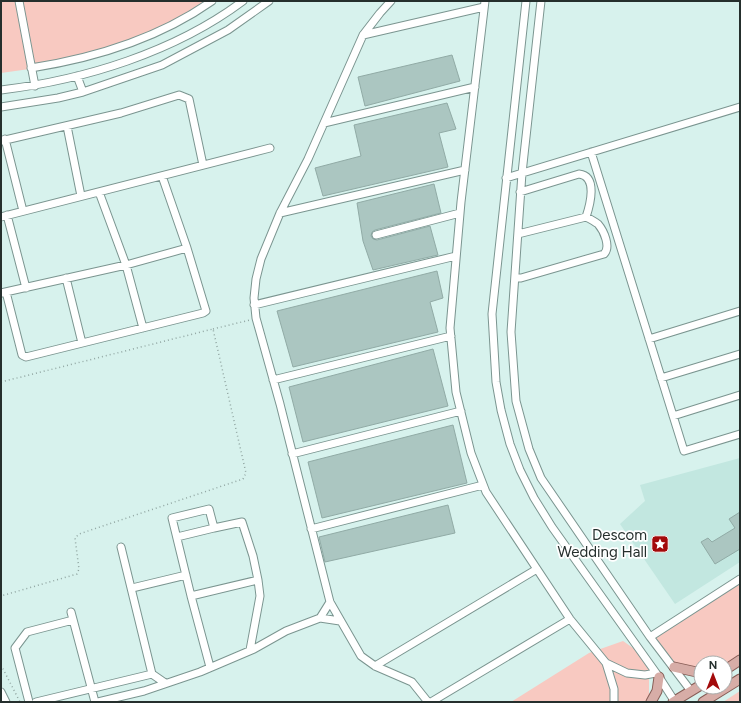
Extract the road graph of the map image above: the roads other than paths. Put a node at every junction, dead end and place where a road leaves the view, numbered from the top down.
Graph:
1 (19, 1) edge
2 (212, 1) edge
3 (243, 1) edge
4 (269, 1) edge
5 (392, 1) edge
6 (526, 1) edge
7 (541, 1) edge
8 (485, 4) edge
9 (364, 35) junction
10 (31, 68) junction
11 (77, 76) junction
12 (35, 86) junction
13 (475, 87) junction
14 (1, 90) edge
15 (83, 92) junction
16 (740, 106) edge
17 (1, 107) edge
18 (324, 123) junction
19 (67, 126) junction
20 (3, 140) edge
21 (270, 148) dead end
22 (591, 152) junction
23 (203, 165) junction
24 (465, 170) junction
25 (522, 173) junction
26 (162, 176) junction
27 (506, 178) junction
28 (99, 192) junction
29 (520, 192) junction
30 (81, 196) junction
31 (22, 212) junction
32 (460, 212) junction
33 (280, 213) junction
34 (4, 216) edge
35 (586, 217) junction
36 (518, 234) junction
37 (376, 235) dead end
38 (187, 248) junction
39 (456, 256) junction
40 (126, 265) junction
41 (66, 278) junction
42 (515, 278) junction
43 (26, 288) junction
44 (4, 293) edge
45 (254, 305) junction
46 (740, 311) edge
47 (143, 328) junction
48 (451, 336) junction
49 (649, 339) junction
50 (82, 343) junction
51 (740, 354) edge
52 (661, 378) junction
53 (273, 380) junction
54 (740, 395) edge
55 (461, 411) junction
56 (673, 416) junction
57 (740, 434) edge
58 (292, 454) junction
59 (483, 485) junction
60 (214, 528) junction
61 (311, 529) junction
62 (177, 537) junction
63 (121, 548) dead end
64 (537, 569) junction
65 (186, 575) junction
66 (740, 579) edge
67 (258, 580) junction
68 (132, 588) junction
69 (190, 596) junction
70 (330, 602) junction
71 (71, 612) dead end
72 (320, 618) junction
73 (570, 619) junction
74 (73, 620) junction
75 (340, 620) junction
76 (650, 637) junction
77 (252, 649) junction
78 (606, 663) junction
79 (374, 666) junction
80 (674, 667) junction
81 (210, 668) junction
82 (693, 671) edge
83 (152, 674) junction
84 (657, 675) junction
85 (740, 678) edge
86 (165, 684) junction
87 (92, 689) junction
88 (691, 691) joint
89 (1, 692) edge
90 (6, 702) edge
91 (29, 702) edge
92 (36, 702) edge
93 (97, 702) edge
94 (430, 702) edge
95 (614, 702) edge
96 (651, 702) edge
97 (674, 702) edge
98 (703, 702) edge

1 - 10 street
2 - 10 street
3 - 11 street
4 - 15 street
5 - 9 street
6 - 27 street
7 - 25 street
8 - 9 street
8 - 13 street
9 - 18 street
10 - 12 street
11 - 12 street
11 - 15 street
12 - 14 street
13 - 18 street
13 - 24 street
15 - 17 street
16 - 22 street
18 - 33 street
19 - 20 street
19 - 23 street
19 - 30 street
20 - 31 street
21 - 23 street
22 - 25 street
22 - 49 street
23 - 26 street
24 - 32 street
24 - 33 street
25 - 27 street
25 - 29 street
26 - 28 street
26 - 38 street
27 - 84 street
28 - 30 street
28 - 40 street
29 - 35 street
29 - 36 street
30 - 31 street
31 - 34 street
32 - 37 street
32 - 39 street
33 - 45 street
34 - 43 street
35 - 36 street
35 - 42 street
36 - 42 street
38 - 40 street
38 - 47 street
39 - 45 street
39 - 48 street
40 - 41 street
40 - 47 street
41 - 43 street
41 - 50 street
42 - 76 street
43 - 44 street
44 - 50 street
45 - 53 street
46 - 49 street
47 - 50 street
48 - 53 street
48 - 55 street
49 - 52 street
51 - 52 street
52 - 56 street
53 - 58 street
54 - 56 street
55 - 58 street
55 - 59 street
56 - 57 street
58 - 61 street
59 - 61 street
59 - 64 street
60 - 62 street
60 - 62 street
60 - 67 street
61 - 70 street
62 - 65 street
63 - 68 street
64 - 73 street
64 - 79 street
65 - 68 street
65 - 69 street
66 - 76 street
67 - 69 street
67 - 77 street
68 - 83 street
69 - 81 street
70 - 72 street
70 - 75 street
71 - 74 street
72 - 75 street
72 - 77 street
73 - 78 street
73 - 94 street
74 - 87 street
74 - 91 street
75 - 79 street
76 - 80 street
77 - 81 street
78 - 84 street
78 - 95 street
79 - 94 street
80 - 82 main road
80 - 88 street
81 - 86 street
83 - 86 street
83 - 87 street
84 - 96 main road
84 - 97 street
85 - 98 main road
86 - 93 street
87 - 92 street
87 - 93 street
88 - 97 main road
89 - 90 street

